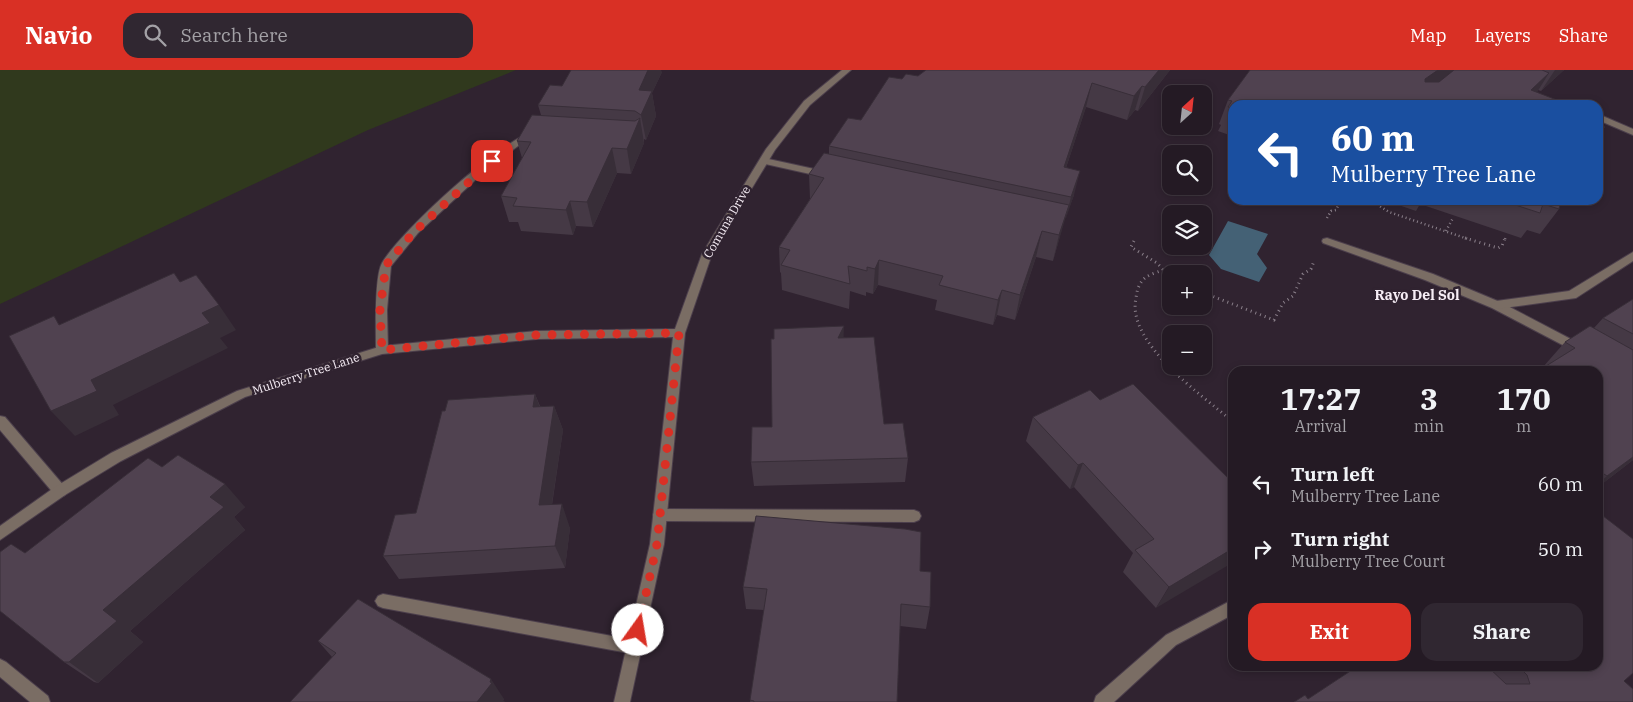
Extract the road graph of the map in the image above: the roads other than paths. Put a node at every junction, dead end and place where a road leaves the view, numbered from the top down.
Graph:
1 (846, 70) edge
2 (1603, 119) edge
3 (1633, 132) edge
4 (546, 134) edge
5 (764, 161) junction
6 (841, 178) edge
7 (1328, 241) dead end
8 (1633, 256) edge
9 (1496, 305) junction
10 (679, 333) junction
11 (382, 350) junction
12 (1591, 356) edge
13 (0, 421) edge
14 (60, 491) junction
15 (660, 514) junction
16 (914, 516) dead end
17 (0, 534) edge
18 (383, 601) dead end
19 (1228, 609) edge
20 (634, 647) junction
21 (0, 667) edge
22 (42, 702) edge
23 (622, 702) edge
24 (1102, 702) edge

1 - 5 street, Comuna Drive
2 - 3 street
4 - 11 street
5 - 6 street
5 - 10 street, Comuna Drive
7 - 9 street
8 - 9 street
9 - 12 street
10 - 11 street, Mulberry Tree Lane
10 - 15 street, Comuna Drive
11 - 14 street, Mulberry Tree Lane
13 - 14 street
14 - 17 street, Mulberry Tree Lane
15 - 16 street
15 - 20 street, Comuna Drive
18 - 20 street
19 - 24 street
20 - 23 street, Comuna Drive
21 - 22 street

